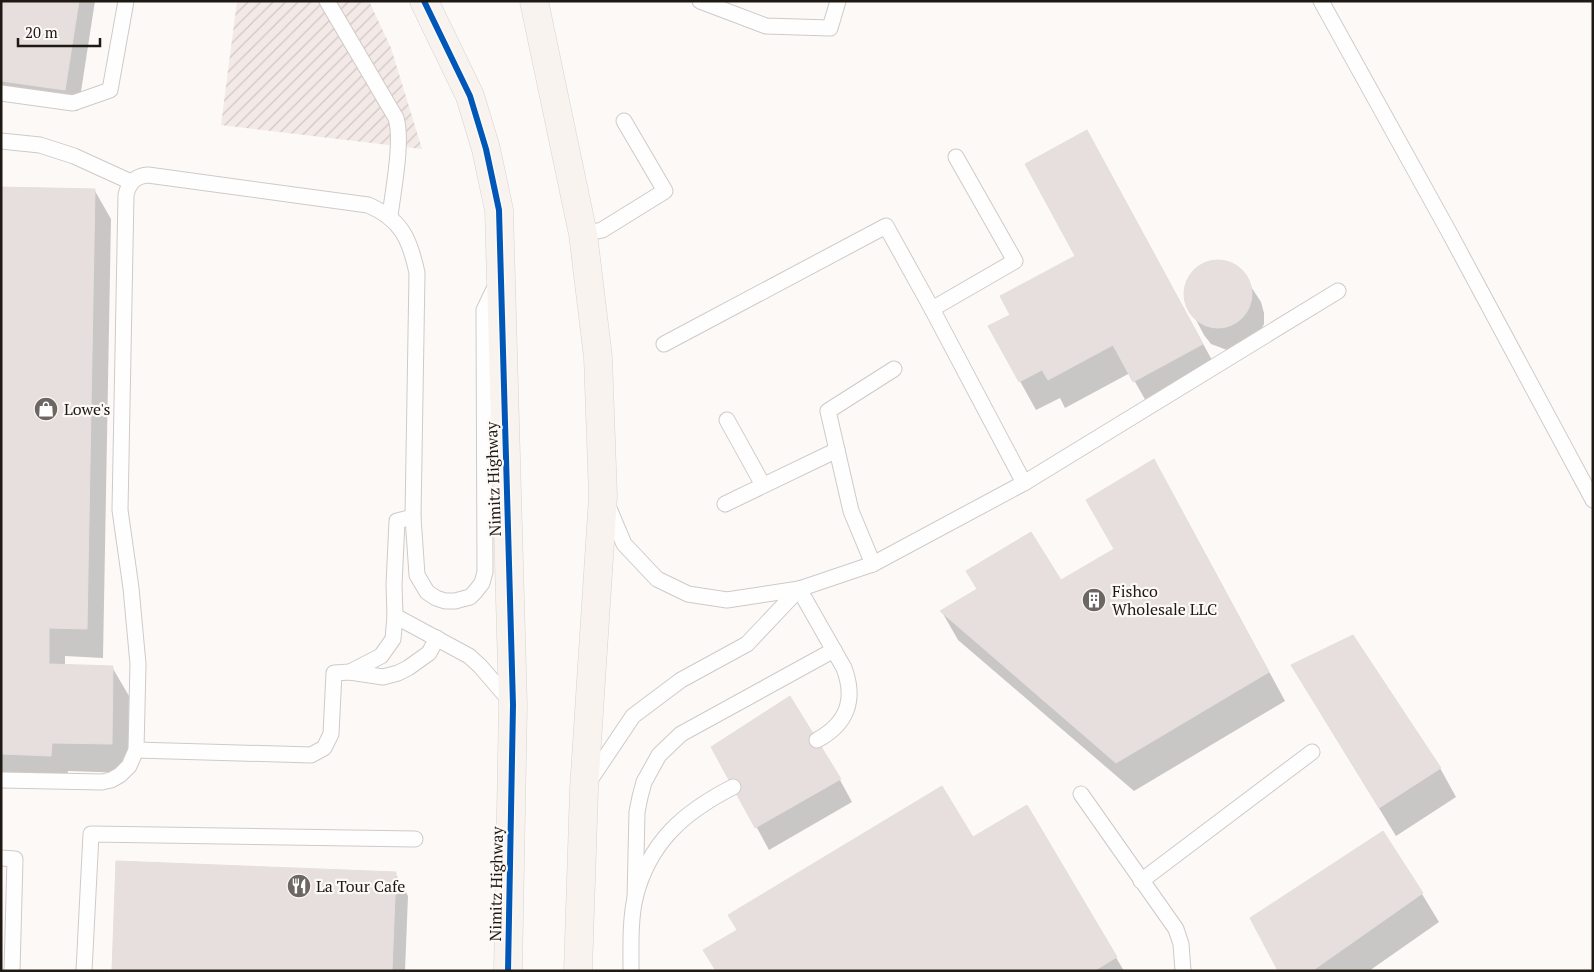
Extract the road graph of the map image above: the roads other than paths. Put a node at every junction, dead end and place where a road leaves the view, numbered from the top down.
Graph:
1 (126, 1) edge
2 (327, 1) edge
3 (424, 1) edge
4 (534, 1) edge
5 (838, 1) edge
6 (1321, 1) edge
7 (709, 3) edge
8 (1, 94) edge
9 (624, 121) dead end
10 (1, 141) edge
11 (956, 157) dead end
12 (131, 182) junction
13 (390, 216) junction
14 (584, 234) junction
15 (501, 275) junction
16 (1338, 291) dead end
17 (932, 308) junction
18 (664, 344) dead end
19 (894, 369) dead end
20 (727, 420) dead end
21 (837, 450) junction
22 (1024, 483) junction
23 (763, 485) junction
24 (604, 496) junction
25 (1593, 500) edge
26 (725, 504) dead end
27 (414, 517) junction
28 (873, 564) junction
29 (799, 589) junction
30 (395, 616) junction
31 (436, 638) junction
32 (834, 650) junction
33 (350, 672) junction
34 (513, 705) junction
35 (817, 740) dead end
36 (136, 750) junction
37 (1312, 752) dead end
38 (1, 780) edge
39 (733, 787) dead end
40 (584, 789) junction
41 (1081, 794) dead end
42 (416, 839) dead end
43 (1, 858) edge
44 (1141, 881) junction
45 (635, 899) junction
46 (12, 971) edge
47 (84, 971) edge
48 (508, 971) edge
49 (578, 971) edge
50 (631, 971) edge
51 (1182, 971) edge

1 - 8 lane
2 - 13 lane
3 - 15 main road, Nimitz Highway
4 - 14 main road
5 - 7 lane
6 - 25 lane
9 - 14 lane
10 - 12 lane
11 - 17 lane
12 - 13 lane
12 - 36 lane
13 - 27 lane
14 - 24 main road
15 - 27 lane
15 - 34 main road, Nimitz Highway
16 - 22 lane
17 - 18 lane
17 - 22 lane
19 - 21 lane
20 - 23 lane
21 - 23 lane
21 - 28 lane
22 - 28 lane
23 - 26 lane
24 - 29 lane
24 - 40 main road
27 - 30 lane
28 - 29 lane
29 - 32 lane
29 - 40 lane
30 - 31 lane
30 - 33 lane
31 - 33 lane
31 - 34 lane
32 - 35 lane
32 - 45 lane
33 - 36 lane
34 - 48 main road, Nimitz Highway
36 - 38 lane
37 - 44 lane
39 - 45 lane
40 - 49 main road
41 - 44 lane
42 - 47 lane
43 - 46 lane
44 - 51 lane
45 - 50 lane

